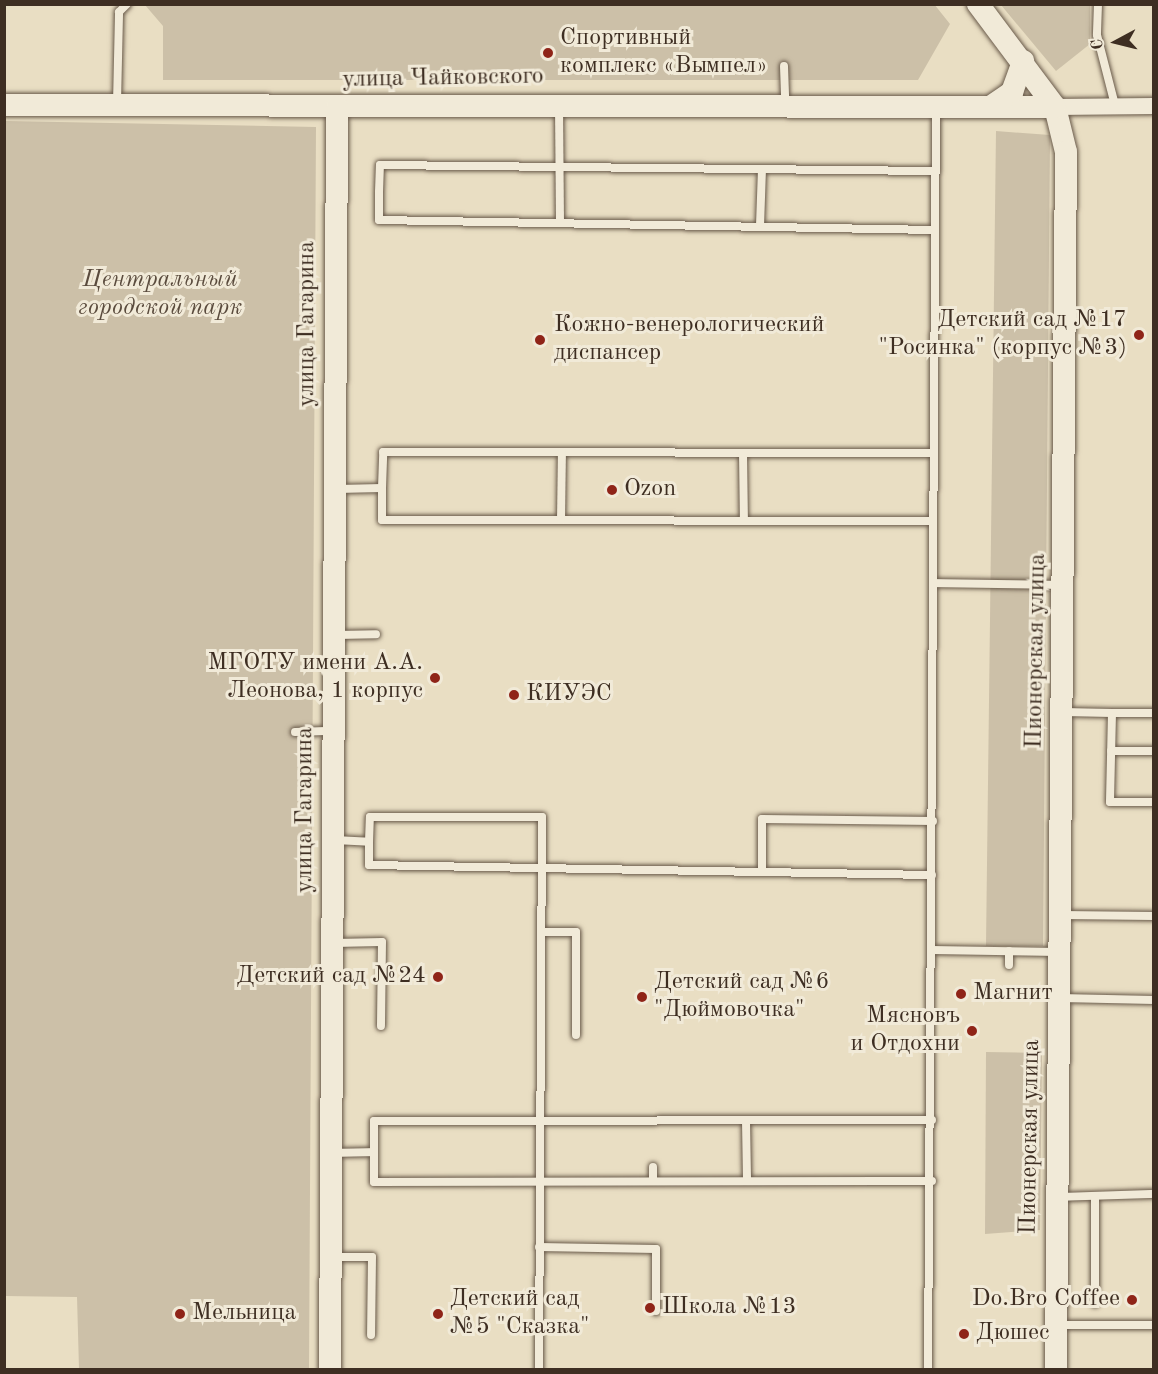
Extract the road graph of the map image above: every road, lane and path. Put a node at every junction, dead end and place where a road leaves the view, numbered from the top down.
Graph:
1 (127, 4) edge
2 (978, 4) edge
3 (1098, 4) edge
4 (1023, 61) junction
5 (784, 66) dead end
6 (4, 105) edge
7 (559, 105) junction
8 (784, 105) junction
9 (1115, 105) junction
10 (1154, 106) edge
11 (116, 107) junction
12 (337, 107) junction
13 (990, 107) junction
14 (1055, 107) junction
15 (936, 108) junction
16 (560, 166) junction
17 (762, 168) junction
18 (935, 171) junction
19 (560, 223) junction
20 (760, 226) junction
21 (934, 230) junction
22 (562, 452) junction
23 (743, 453) junction
24 (934, 453) junction
25 (382, 488) junction
26 (334, 489) junction
27 (561, 520) junction
28 (744, 521) junction
29 (933, 521) junction
30 (933, 583) junction
31 (1064, 585) junction
32 (376, 634) dead end
33 (333, 635) junction
34 (1063, 712) junction
35 (1112, 713) junction
36 (1154, 713) edge
37 (333, 731) junction
38 (295, 732) dead end
39 (1111, 751) junction
40 (1154, 751) edge
41 (1154, 802) edge
42 (933, 821) junction
43 (333, 840) junction
44 (369, 842) junction
45 (541, 868) junction
46 (762, 872) junction
47 (932, 875) junction
48 (1061, 915) junction
49 (1154, 916) edge
50 (541, 932) junction
51 (333, 943) junction
52 (932, 950) junction
53 (1009, 951) junction
54 (1060, 952) junction
55 (1009, 965) dead end
56 (1059, 998) junction
57 (1154, 1000) edge
58 (381, 1026) dead end
59 (576, 1035) dead end
60 (932, 1120) junction
61 (746, 1121) junction
62 (539, 1122) junction
63 (374, 1152) junction
64 (333, 1153) junction
65 (653, 1167) dead end
66 (539, 1180) junction
67 (653, 1180) junction
68 (747, 1180) junction
69 (932, 1181) junction
70 (1154, 1194) edge
71 (1095, 1196) junction
72 (1057, 1197) junction
73 (539, 1247) junction
74 (332, 1257) junction
75 (930, 1268) junction
76 (922, 1274) dead end
77 (1095, 1303) dead end
78 (656, 1311) dead end
79 (1056, 1325) junction
80 (1154, 1325) edge
81 (371, 1335) dead end
82 (330, 1370) edge
83 (539, 1370) edge
84 (928, 1370) edge
85 (1044, 1370) edge
86 (1056, 1370) edge

1 - 11 lane
2 - 4 street, Пионерская улица
3 - 9 lane
4 - 13 street
4 - 14 street, Пионерская улица
5 - 8 lane
6 - 11 street, улица Чайковского
7 - 8 street, улица Чайковского
7 - 12 street, улица Чайковского
7 - 16 lane
8 - 15 street, улица Чайковского
9 - 10 street, улица Чайковского
9 - 14 street, улица Чайковского
11 - 12 street, улица Чайковского
12 - 26 street, улица Гагарина
13 - 14 street, улица Чайковского
13 - 15 street, улица Чайковского
14 - 31 street, Пионерская улица
15 - 18 lane
16 - 17 lane
16 - 19 lane
16 - 19 lane
17 - 18 lane
17 - 20 lane
18 - 21 lane
19 - 20 lane
20 - 21 lane
21 - 24 lane
22 - 23 lane
22 - 25 lane
22 - 27 lane
23 - 24 lane
23 - 28 lane
24 - 29 lane
25 - 26 lane
25 - 27 lane
26 - 33 street, улица Гагарина
27 - 28 lane
28 - 29 lane
29 - 30 lane
30 - 31 lane
30 - 42 lane
31 - 34 street, Пионерская улица
32 - 33 lane
33 - 37 street, улица Гагарина
34 - 35 lane
34 - 48 street, Пионерская улица
35 - 36 lane
35 - 39 lane
37 - 38 lane
37 - 43 street, улица Гагарина
39 - 40 lane
39 - 41 lane
42 - 46 lane
42 - 47 lane
43 - 44 lane
43 - 51 street, улица Гагарина
44 - 45 lane
44 - 45 lane
45 - 46 lane
45 - 50 lane
46 - 47 lane
47 - 52 lane
48 - 49 lane
48 - 54 street, Пионерская улица
50 - 59 lane
50 - 62 lane
51 - 58 lane
51 - 64 street, улица Гагарина
52 - 53 lane
52 - 60 lane
53 - 54 lane
53 - 55 lane
54 - 56 street, Пионерская улица
56 - 57 lane
56 - 72 street, Пионерская улица
60 - 61 lane
60 - 69 lane
61 - 62 lane
61 - 68 lane
62 - 63 lane
62 - 66 lane
63 - 64 lane
63 - 66 lane
64 - 74 street, улица Гагарина
65 - 67 lane
66 - 67 lane
66 - 73 lane
67 - 68 lane
68 - 69 lane
69 - 75 lane
70 - 71 lane
71 - 72 lane
71 - 77 lane
72 - 79 street, Пионерская улица
73 - 78 lane
73 - 83 lane
74 - 81 lane
74 - 82 street, улица Гагарина
75 - 76 lane
75 - 84 lane
79 - 80 lane
79 - 85 street, Пионерская улица
79 - 86 street, Пионерская улица

